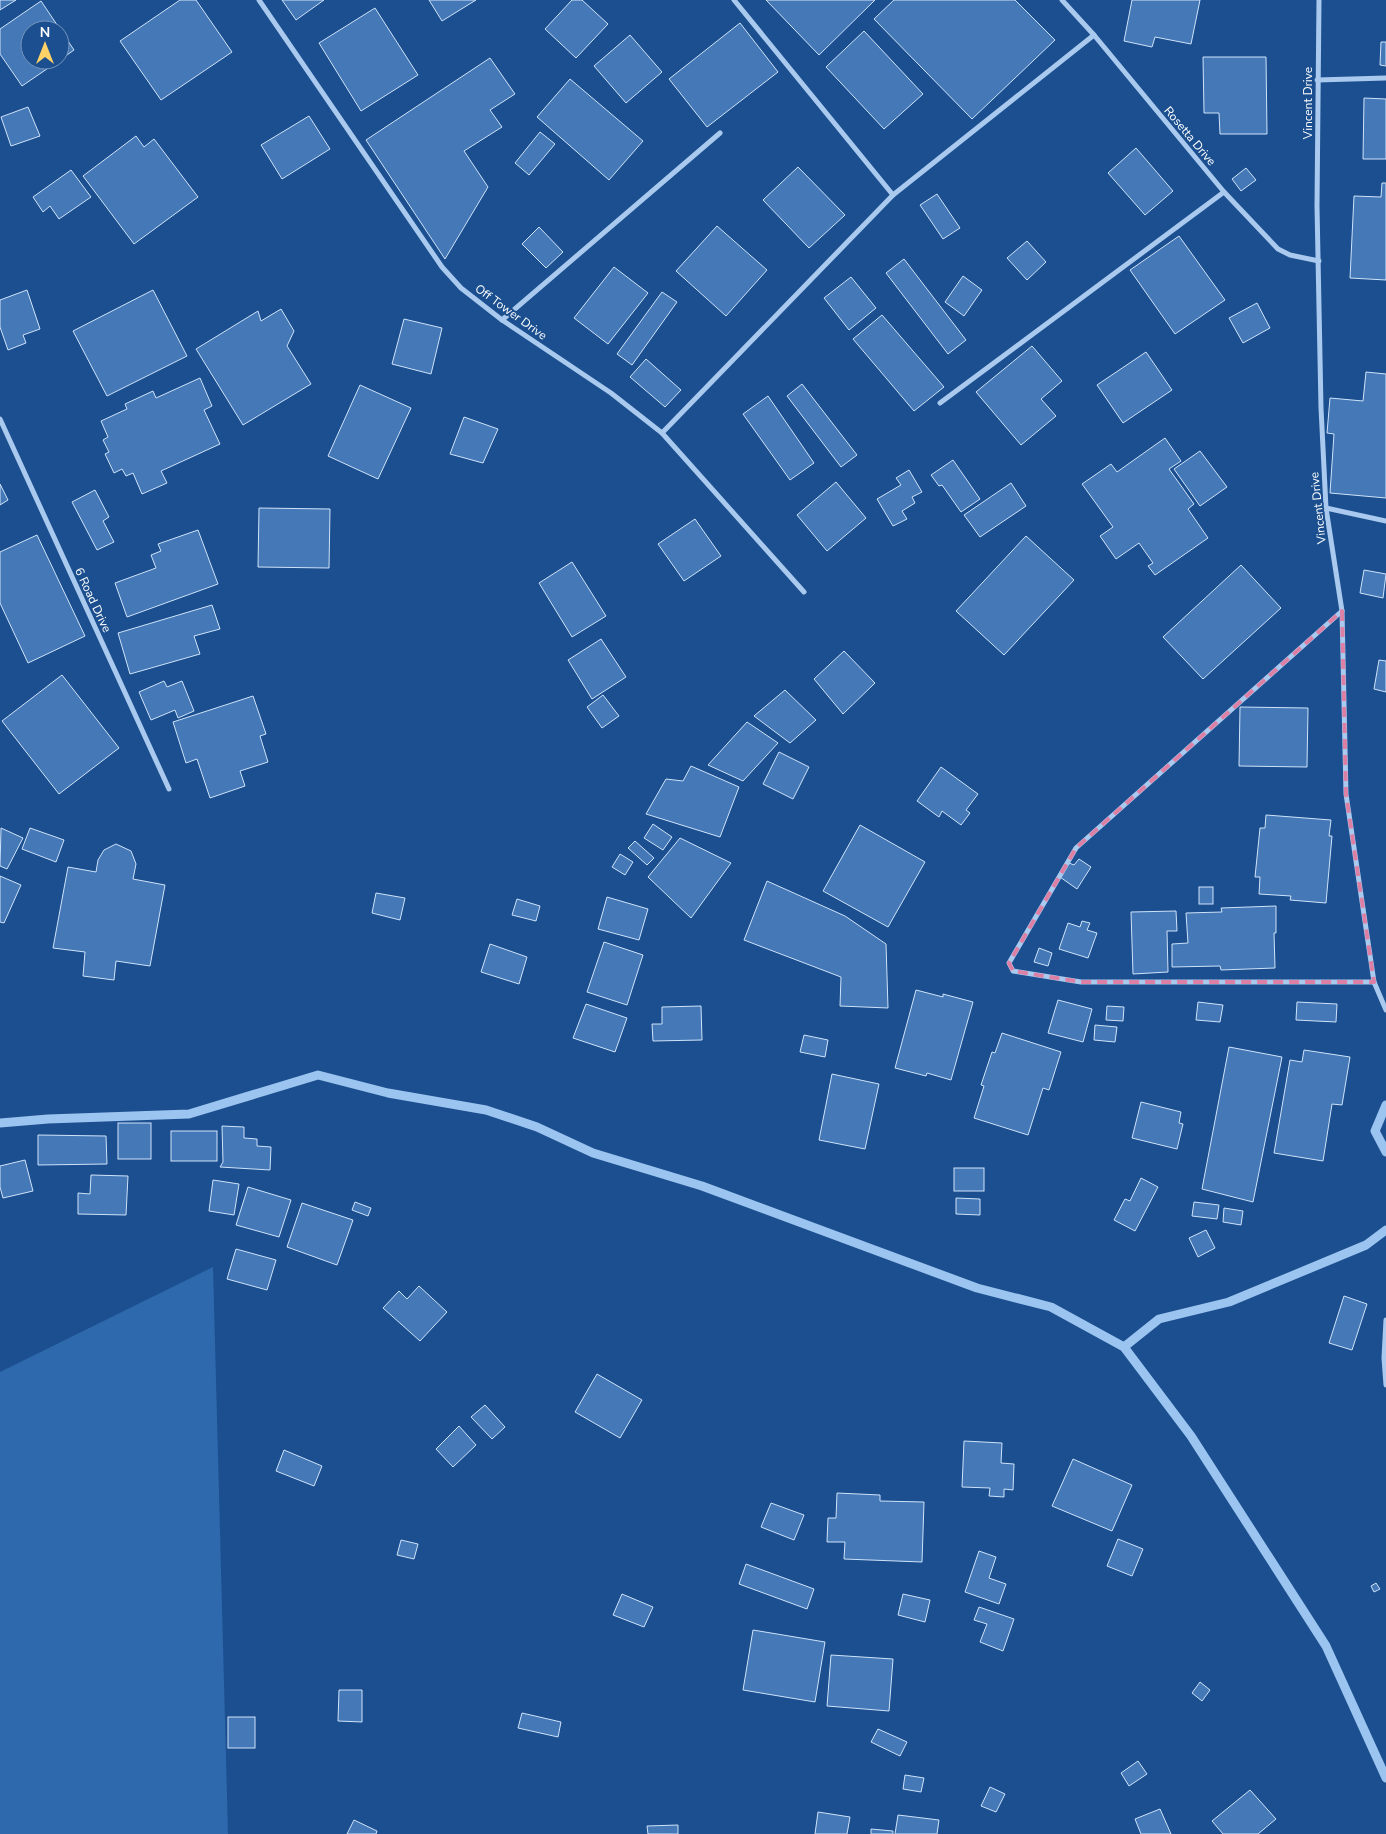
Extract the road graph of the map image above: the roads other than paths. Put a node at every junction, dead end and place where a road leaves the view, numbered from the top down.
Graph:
1 (259, 0) edge
2 (734, 0) edge
3 (1062, 0) edge
4 (1319, 0) edge
5 (1094, 35) junction
6 (1386, 78) edge
7 (1317, 80) junction
8 (720, 134) dead end
9 (1224, 192) junction
10 (893, 195) junction
11 (1319, 261) junction
12 (502, 320) junction
13 (940, 403) dead end
14 (0, 419) edge
15 (662, 433) junction
16 (1326, 508) junction
17 (1386, 522) edge
18 (804, 592) dead end
19 (1342, 611) junction
20 (169, 789) dead end
21 (1374, 982) junction
22 (1386, 1010) edge
23 (1386, 1320) edge
24 (1386, 1385) edge

1 - 12 street, Off Tower Drive
2 - 10 street
3 - 5 street, Rosetta Drive
4 - 7 street, Vincent Drive
5 - 9 street, Rosetta Drive
5 - 10 street
6 - 7 street
7 - 11 street, Vincent Drive
8 - 12 street
9 - 11 street, Rosetta Drive
9 - 13 street
10 - 15 street
11 - 16 street, Vincent Drive
12 - 15 street, Off Tower Drive
14 - 20 street, 6 Road Drive
15 - 18 street, Off Tower Drive
16 - 17 street
16 - 19 street, Vincent Drive
19 - 21 street, Vincent Drive
19 - 21 street
21 - 22 street, Vincent Drive
23 - 24 street

